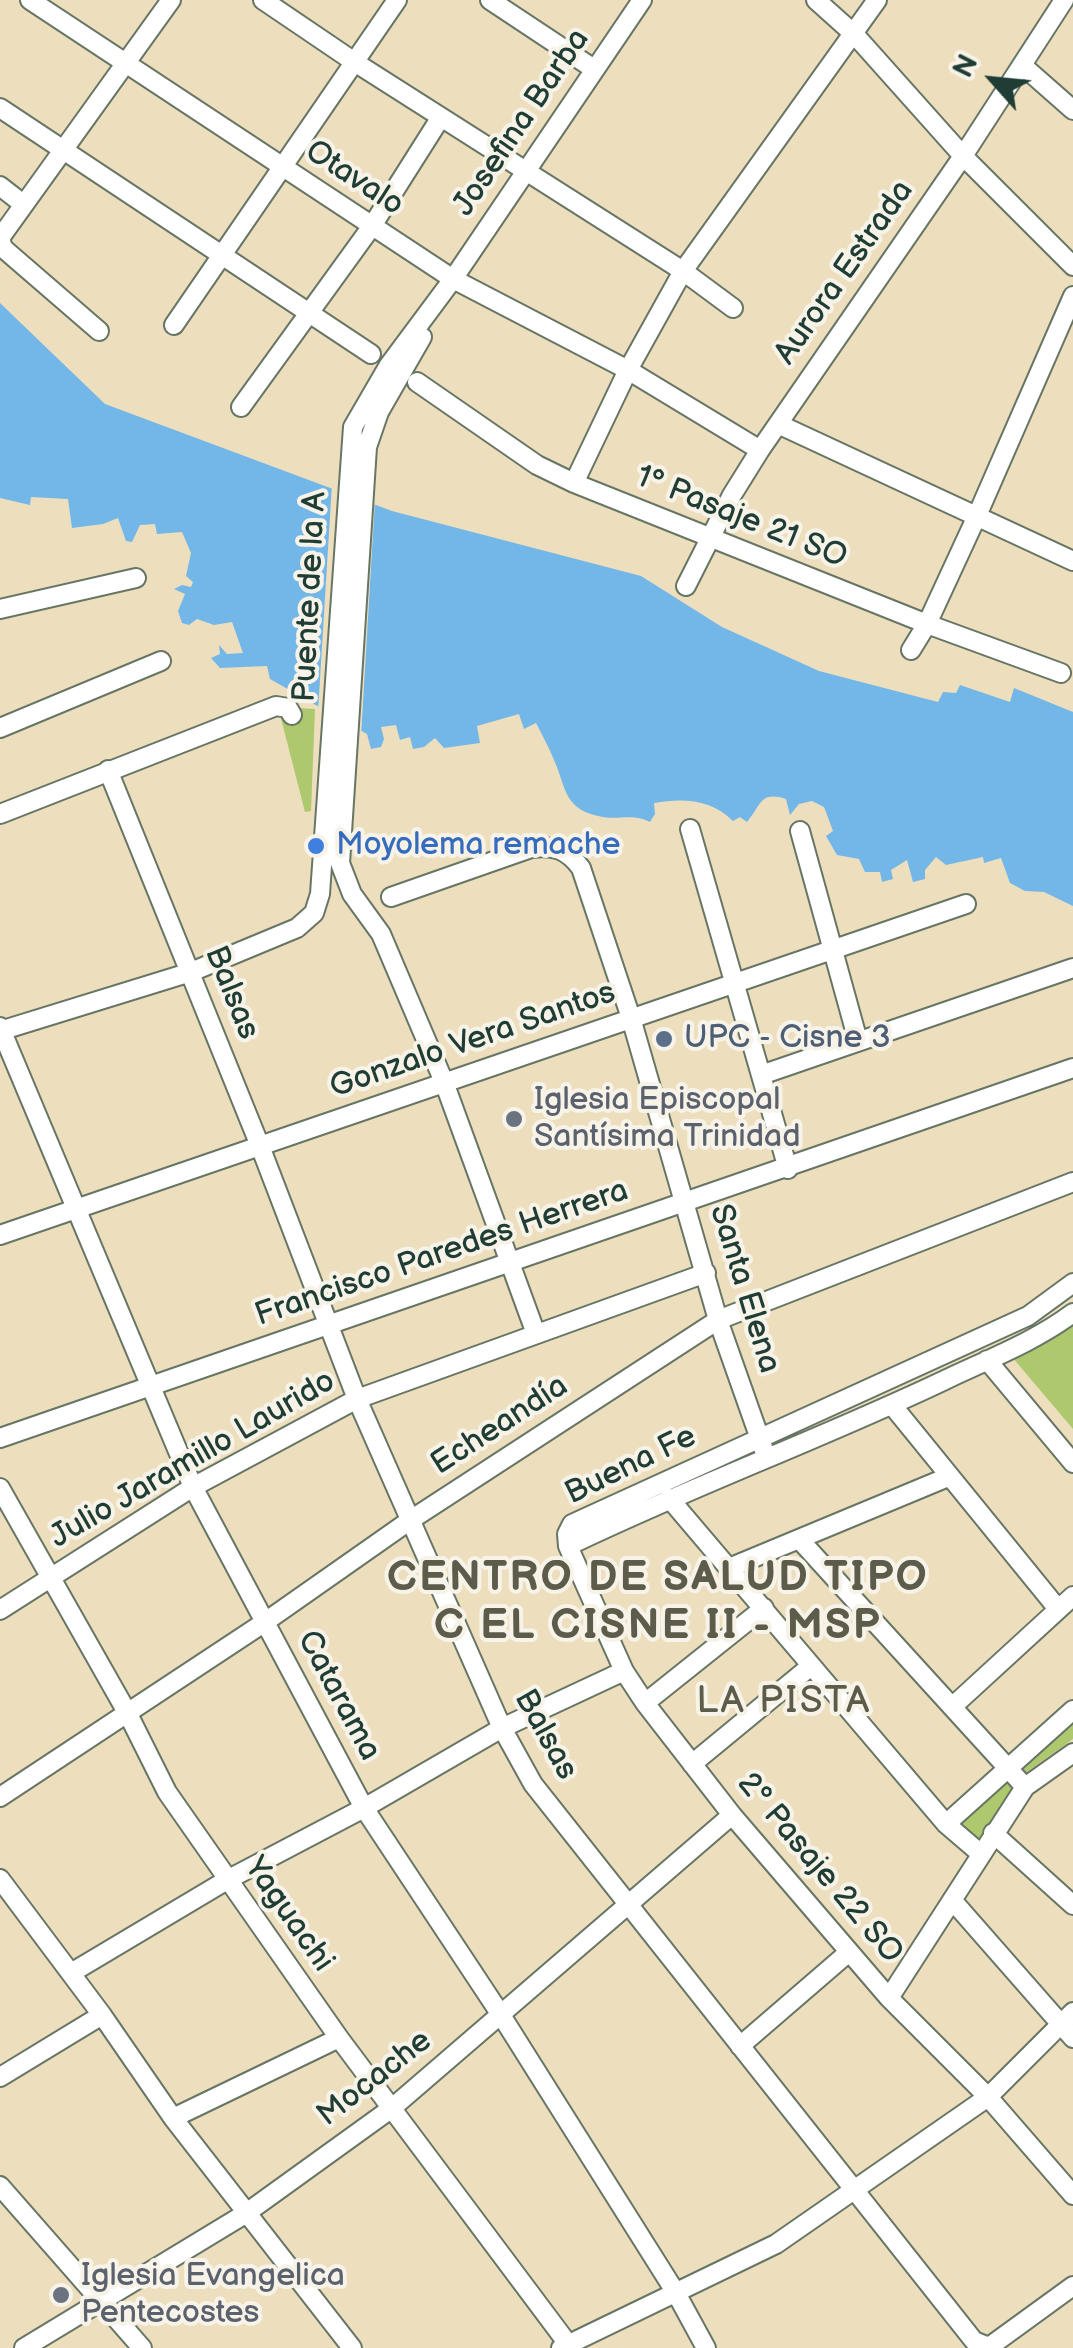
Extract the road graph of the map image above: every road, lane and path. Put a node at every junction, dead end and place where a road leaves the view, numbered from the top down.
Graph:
1 (30, 0) edge
2 (171, 0) edge
3 (263, 0) edge
4 (397, 0) edge
5 (490, 0) edge
6 (642, 0) edge
7 (816, 0) edge
8 (878, 0) edge
9 (1063, 0) edge
10 (855, 35) junction
11 (126, 62) junction
12 (356, 64) junction
13 (1023, 66) junction
14 (594, 69) junction
15 (0, 108) edge
16 (1073, 110) edge
17 (440, 118) junction
18 (62, 150) junction
19 (963, 156) junction
20 (280, 168) junction
21 (525, 171) junction
22 (0, 186) edge
23 (23, 204) junction
24 (372, 226) junction
25 (222, 254) junction
26 (1073, 266) edge
27 (682, 271) junction
28 (453, 279) junction
29 (1073, 296) edge
30 (733, 308) dead end
31 (309, 313) junction
32 (174, 324) dead end
33 (100, 331) dead end
34 (372, 354) dead end
35 (628, 370) junction
36 (417, 382) dead end
37 (241, 407) dead end
38 (778, 424) junction
39 (358, 446) joint
40 (760, 450) junction
41 (574, 483) junction
42 (976, 518) junction
43 (710, 540) junction
44 (1073, 562) edge
45 (136, 578) dead end
46 (686, 586) dead end
47 (0, 609) edge
48 (927, 624) junction
49 (911, 650) dead end
50 (161, 661) dead end
51 (1060, 673) dead end
52 (292, 715) dead end
53 (0, 728) edge
54 (339, 752) junction
55 (108, 770) junction
56 (0, 814) edge
57 (690, 830) dead end
58 (800, 831) dead end
59 (391, 897) dead end
60 (966, 904) dead end
61 (833, 950) junction
62 (1073, 968) edge
63 (190, 972) junction
64 (734, 983) junction
65 (632, 1018) junction
66 (0, 1030) edge
67 (858, 1042) junction
68 (1073, 1068) edge
69 (761, 1075) junction
70 (444, 1082) junction
71 (260, 1146) junction
72 (788, 1169) junction
73 (1073, 1182) edge
74 (686, 1202) junction
75 (76, 1209) junction
76 (0, 1235) edge
77 (510, 1264) junction
78 (706, 1273) junction
79 (1073, 1284) edge
80 (1073, 1312) edge
81 (718, 1320) junction
82 (326, 1324) junction
83 (536, 1334) junction
84 (986, 1360) junction
85 (149, 1385) junction
86 (357, 1399) junction
87 (892, 1405) junction
88 (760, 1437) junction
89 (0, 1438) edge
90 (766, 1456) junction
91 (1073, 1462) edge
92 (948, 1477) junction
93 (193, 1487) junction
94 (0, 1488) edge
95 (669, 1498) junction
96 (410, 1521) junction
97 (799, 1538) junction
98 (568, 1546) junction
99 (729, 1568) junction
100 (52, 1578) junction
101 (1073, 1596) edge
102 (764, 1608) junction
103 (1058, 1609) junction
104 (0, 1610) edge
105 (265, 1622) junction
106 (811, 1666) junction
107 (624, 1671) junction
108 (645, 1703) junction
109 (952, 1706) junction
110 (1073, 1710) edge
111 (128, 1714) junction
112 (502, 1728) junction
113 (1073, 1752) edge
114 (692, 1764) junction
115 (1008, 1769) junction
116 (1025, 1788) junction
117 (0, 1797) edge
118 (364, 1808) junction
119 (732, 1815) junction
120 (946, 1824) junction
121 (992, 1833) junction
122 (981, 1854) junction
123 (0, 1879) edge
124 (227, 1880) junction
125 (952, 1900) junction
126 (630, 1905) junction
127 (1073, 1905) edge
128 (849, 1952) junction
129 (71, 1973) junction
130 (889, 1998) junction
131 (102, 2015) junction
132 (501, 2015) junction
133 (1069, 2025) edge
134 (340, 2038) junction
135 (740, 2046) junction
136 (0, 2077) edge
137 (988, 2098) junction
138 (392, 2108) junction
139 (173, 2118) junction
140 (0, 2186) edge
141 (854, 2192) junction
142 (1073, 2195) edge
143 (246, 2214) junction
144 (1073, 2286) edge
145 (676, 2293) junction
146 (104, 2302) junction
147 (567, 2347) edge
148 (989, 2347) edge
149 (24, 2348) edge
150 (142, 2348) edge
151 (352, 2348) edge
152 (706, 2348) edge

1 - 11 street, Otavalo
2 - 11 street
3 - 12 street
4 - 12 street
5 - 14 street
6 - 14 street, Josefina Barba
7 - 10 street
8 - 10 street
9 - 13 street, Aurora Estrada
10 - 19 street
10 - 27 street
11 - 18 street
11 - 20 street, Otavalo
12 - 17 street
12 - 20 street
13 - 16 street
13 - 19 street, Aurora Estrada
14 - 21 street, Josefina Barba
15 - 18 street
17 - 21 street
17 - 24 street
18 - 23 street
18 - 25 street
19 - 26 street
19 - 38 street, Aurora Estrada
20 - 24 street, Otavalo
20 - 25 street
21 - 27 street
21 - 28 street, Josefina Barba
22 - 23 street
23 - 33 street
24 - 28 street, Otavalo
24 - 31 street
25 - 31 street
25 - 32 street
27 - 30 street
27 - 35 street
28 - 35 street, Otavalo
28 - 39 street, Josefina Barba
29 - 42 street
31 - 34 street
31 - 37 street
35 - 40 street, Otavalo
35 - 41 street
36 - 41 street, 1º Pasaje 21 SO
38 - 40 street, Aurora Estrada
38 - 42 street
39 - 54 street, Puente de la A
40 - 43 street, Aurora Estrada
41 - 43 street, 1º Pasaje 21 SO
42 - 44 street
42 - 48 street
43 - 46 street, Aurora Estrada
43 - 48 street, 1º Pasaje 21 SO
45 - 47 street
48 - 49 street
48 - 51 street, 1º Pasaje 21 SO
50 - 53 street
52 - 55 street
54 - 63 street
54 - 70 street
55 - 56 street
55 - 63 street, Balsas
57 - 64 street
58 - 61 street
59 - 65 street, Santa Elena
60 - 61 street, Gonzalo Vera Santos
61 - 64 street, Gonzalo Vera Santos
61 - 67 street
62 - 67 street
63 - 66 street
63 - 71 street, Balsas
64 - 65 street, Gonzalo Vera Santos
64 - 69 street
65 - 70 street, Gonzalo Vera Santos
65 - 74 street, Santa Elena
66 - 75 street, Catarama
67 - 69 street
68 - 72 street, Francisco Paredes Herrera
69 - 72 street
70 - 71 street, Gonzalo Vera Santos
70 - 77 street
71 - 75 street, Gonzalo Vera Santos
71 - 82 street, Balsas
72 - 74 street, Francisco Paredes Herrera
73 - 81 street, Echeandía
74 - 77 street, Francisco Paredes Herrera
74 - 78 street, Santa Elena
75 - 76 street, Gonzalo Vera Santos
75 - 85 street, Catarama
77 - 82 street, Francisco Paredes Herrera
77 - 83 street
78 - 81 street, Santa Elena
78 - 83 street, Julio Jaramillo Laurido
79 - 88 street, Buena Fe
80 - 84 street, Buena Fe
81 - 88 street, Santa Elena
81 - 96 street, Echeandía
82 - 85 street, Francisco Paredes Herrera
82 - 86 street, Balsas
83 - 86 street, Julio Jaramillo Laurido
84 - 87 street, Buena Fe
84 - 91 street
85 - 89 street, Francisco Paredes Herrera
85 - 93 street, Catarama
86 - 93 street, Julio Jaramillo Laurido
86 - 96 street, Balsas
87 - 90 street, Buena Fe
87 - 92 street
88 - 90 street, Santa Elena
88 - 98 street, Buena Fe
90 - 95 street, Buena Fe
92 - 97 street
92 - 103 street
93 - 100 street, Julio Jaramillo Laurido
93 - 105 street, Catarama
94 - 100 street, Yaguachi
95 - 98 street, Buena Fe
95 - 99 street
96 - 105 street, Echeandía
96 - 112 street, Balsas
97 - 99 street
97 - 109 street
98 - 107 street, 2º Pasaje 22 SO
99 - 102 street
100 - 104 street, Julio Jaramillo Laurido
100 - 111 street, Yaguachi
101 - 103 street
102 - 106 street
102 - 108 street
103 - 109 street
105 - 111 street, Echeandía
105 - 118 street, Catarama
106 - 114 street
106 - 120 street
107 - 108 street, 2º Pasaje 22 SO
107 - 112 street
108 - 114 street, 2º Pasaje 22 SO
109 - 115 street
110 - 115 street
111 - 117 street, Echeandía
111 - 124 street, Yaguachi
112 - 118 street
112 - 126 street, Balsas
113 - 116 street
114 - 119 street, 2º Pasaje 22 SO
115 - 116 street
115 - 120 street
116 - 121 street
118 - 124 street
118 - 132 street, Catarama
119 - 126 street, Mocache
119 - 128 street, 2º Pasaje 22 SO
120 - 122 street
121 - 122 street
121 - 127 street
122 - 125 street
123 - 129 street
124 - 129 street
124 - 134 street, Yaguachi
125 - 130 street
125 - 133 street
126 - 132 street, Mocache
126 - 135 street, Balsas
128 - 130 street, 2º Pasaje 22 SO
128 - 135 street
129 - 131 street
130 - 137 street, 2º Pasaje 22 SO
131 - 136 street
131 - 139 street
132 - 138 street, Mocache
132 - 145 street, Catarama
133 - 137 street
134 - 138 street, Yaguachi
134 - 139 street
135 - 141 street, Balsas
137 - 141 street
137 - 142 street, 2º Pasaje 22 SO
138 - 143 street, Mocache
138 - 147 street, Yaguachi
139 - 143 street
140 - 146 street
141 - 145 street
141 - 148 street, Balsas
143 - 146 street, Mocache
143 - 151 street
144 - 148 street
145 - 147 street
145 - 152 street, Catarama
146 - 149 street, Mocache
146 - 150 street

